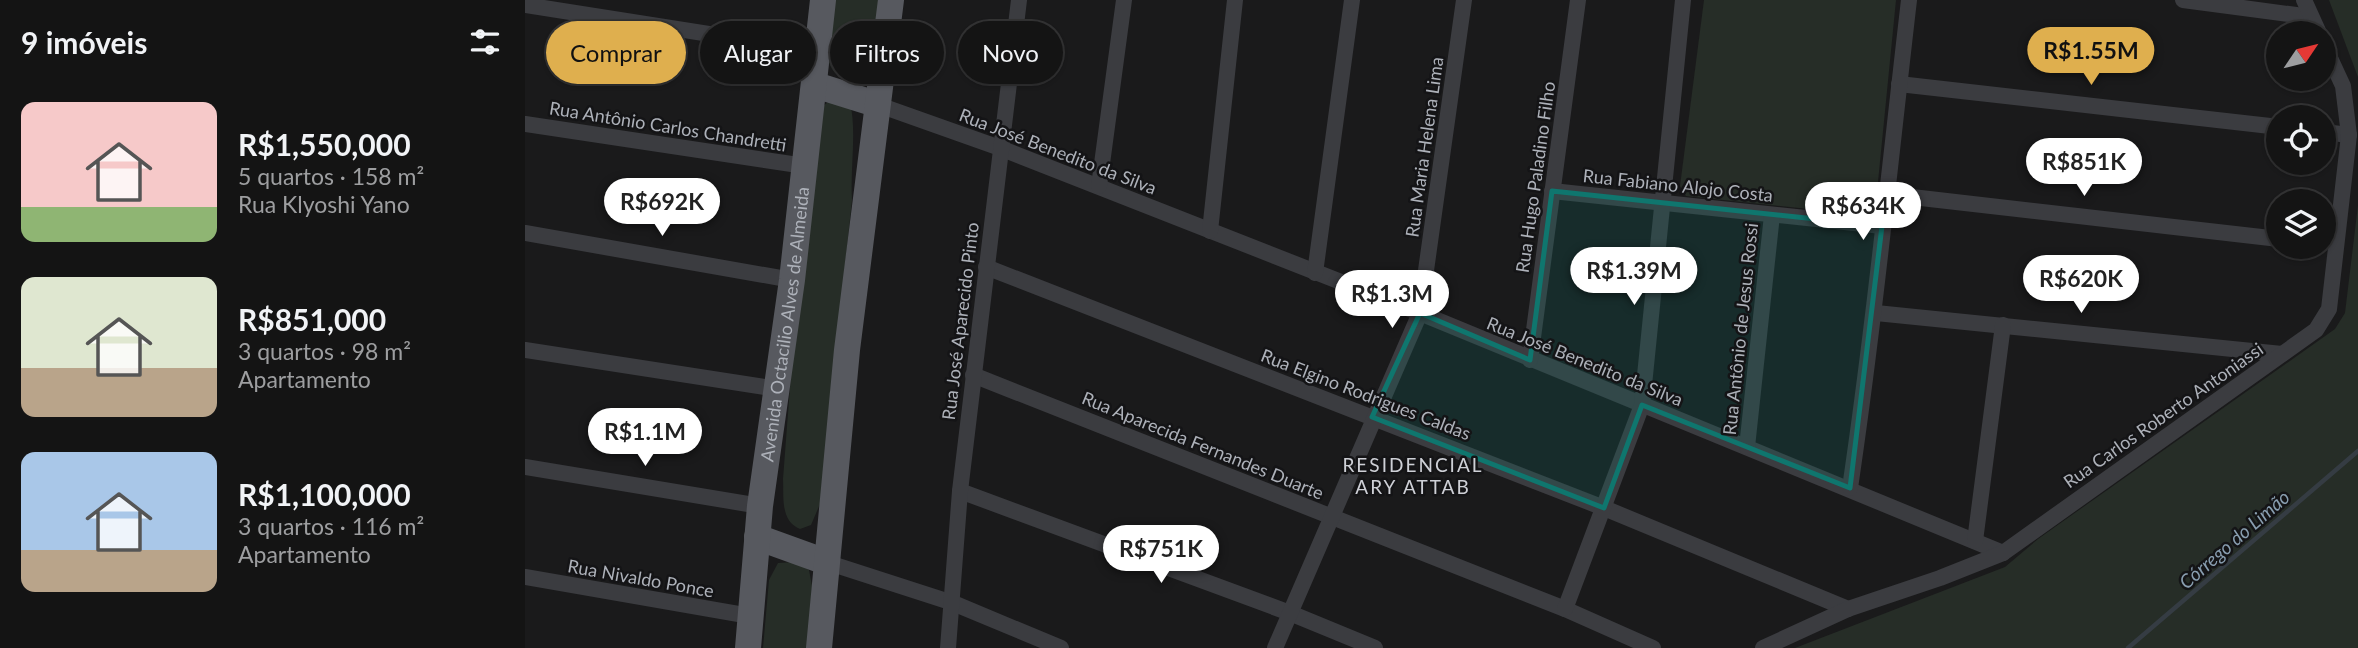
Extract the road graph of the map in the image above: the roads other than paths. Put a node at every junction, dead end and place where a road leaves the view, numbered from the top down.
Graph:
1 (823, 0) edge
2 (891, 0) edge
3 (1019, 0) edge
4 (1124, 0) edge
5 (1235, 0) edge
6 (1352, 0) edge
7 (1464, 0) edge
8 (1578, 0) edge
9 (1683, 0) edge
10 (1909, 0) edge
11 (2183, 0) edge
12 (2304, 0) edge
13 (525, 5) edge
14 (2311, 17) junction
15 (2313, 21) edge
16 (817, 51) junction
17 (2336, 71) edge
18 (815, 85) junction
19 (1899, 85) junction
20 (876, 104) junction
21 (525, 124) edge
22 (2266, 126) edge
23 (2336, 133) edge
24 (2349, 135) junction
25 (1000, 148) junction
26 (805, 166) junction
27 (1099, 186) junction
28 (1552, 191) junction
29 (1886, 194) junction
30 (1663, 203) junction
31 (2336, 210) edge
32 (1772, 215) junction
33 (1882, 226) junction
34 (1210, 231) junction
35 (525, 233) edge
36 (2266, 238) edge
37 (2330, 259) edge
38 (986, 267) junction
39 (1315, 273) junction
40 (792, 280) junction
41 (1420, 313) junction
42 (1876, 313) junction
43 (2003, 325) junction
44 (525, 350) edge
45 (2282, 354) junction
46 (1530, 360) junction
47 (973, 375) junction
48 (778, 389) junction
49 (1642, 405) junction
50 (1372, 417) junction
51 (1747, 447) junction
52 (525, 467) edge
53 (1850, 488) junction
54 (960, 491) junction
55 (760, 506) junction
56 (1604, 508) junction
57 (1332, 517) junction
58 (757, 537) junction
59 (1975, 541) junction
60 (2003, 553) junction
61 (827, 562) junction
62 (525, 577) edge
63 (953, 603) junction
64 (1565, 609) junction
65 (1848, 609) junction
66 (1290, 613) junction
67 (750, 616) junction
68 (748, 648) edge
69 (819, 648) edge
70 (949, 648) edge
71 (1061, 648) edge
72 (1275, 648) edge
73 (1375, 648) edge
74 (1653, 648) edge
75 (1763, 648) edge

1 - 16 main road, Avenida Octacilio Alves de Almeida
2 - 20 main road
3 - 25 street, Rua José Aparecido Pinto
4 - 27 street
5 - 34 street
6 - 39 street
7 - 41 street, Rua Maria Helena Lima
8 - 28 street, Rua Hugo Paladino Filho
9 - 30 street
10 - 19 street
11 - 14 street
12 - 14 street
13 - 16 street
14 - 15 street
16 - 18 main road, Avenida Octacilio Alves de Almeida
17 - 24 street, Rua Carlos Roberto Antoniassi
18 - 20 main road
18 - 26 main road, Avenida Octacilio Alves de Almeida
19 - 22 street
19 - 29 street
20 - 25 street, Rua José Benedito da Silva
20 - 61 main road
21 - 26 street, Rua Antônio Carlos Chandretti
23 - 24 street
24 - 31 street, Rua Carlos Roberto Antoniassi
25 - 27 street, Rua José Benedito da Silva
25 - 38 street, Rua José Aparecido Pinto
26 - 40 main road, Avenida Octacilio Alves de Almeida
27 - 34 street, Rua José Benedito da Silva
28 - 30 street, Rua Fabiano Alojo Costa
28 - 46 street, Rua Hugo Paladino Filho
29 - 33 street
29 - 36 street
30 - 32 street, Rua Fabiano Alojo Costa
30 - 49 street
32 - 33 street, Rua Fabiano Alojo Costa
32 - 51 street, Rua Antônio de Jesus Rossi
33 - 42 street
34 - 39 street, Rua José Benedito da Silva
35 - 40 street
37 - 45 street, Rua Carlos Roberto Antoniassi
38 - 47 street, Rua José Aparecido Pinto
38 - 50 street, Rua Elgino Rodrigues Caldas
39 - 41 street, Rua José Benedito da Silva
40 - 48 main road, Avenida Octacilio Alves de Almeida
41 - 46 street, Rua José Benedito da Silva
41 - 50 street, Rua Maria Helena Lima
42 - 43 street
42 - 53 street
43 - 45 street
43 - 59 street
44 - 48 street
45 - 60 street, Rua Carlos Roberto Antoniassi
46 - 49 street, Rua José Benedito da Silva
47 - 54 street, Rua José Aparecido Pinto
47 - 57 street, Rua Aparecida Fernandes Duarte
48 - 55 main road, Avenida Octacilio Alves de Almeida
49 - 51 street, Rua José Benedito da Silva
49 - 56 street
50 - 56 street, Rua Elgino Rodrigues Caldas
50 - 57 street, Rua Maria Helena Lima
51 - 53 street, Rua José Benedito da Silva
52 - 55 street
53 - 59 street, Rua José Benedito da Silva
54 - 63 street, Rua José Aparecido Pinto
54 - 66 street
55 - 58 main road, Avenida Octacilio Alves de Almeida
56 - 64 street
56 - 65 street, Rua Elgino Rodrigues Caldas
57 - 64 street, Rua Aparecida Fernandes Duarte
57 - 66 street, Rua Maria Helena Lima
58 - 61 main road
58 - 67 main road, Avenida Octacilio Alves de Almeida
59 - 60 street, Rua José Benedito da Silva
60 - 65 street, Rua Carlos Roberto Antoniassi
61 - 63 street
61 - 69 main road
62 - 67 street, Rua Nivaldo Ponce
63 - 70 street, Rua José Aparecido Pinto
63 - 71 street
64 - 74 street, Rua Aparecida Fernandes Duarte
65 - 75 street, Rua Carlos Roberto Antoniassi
66 - 72 street, Rua Maria Helena Lima
66 - 73 street
67 - 68 main road, Avenida Octacilio Alves de Almeida

